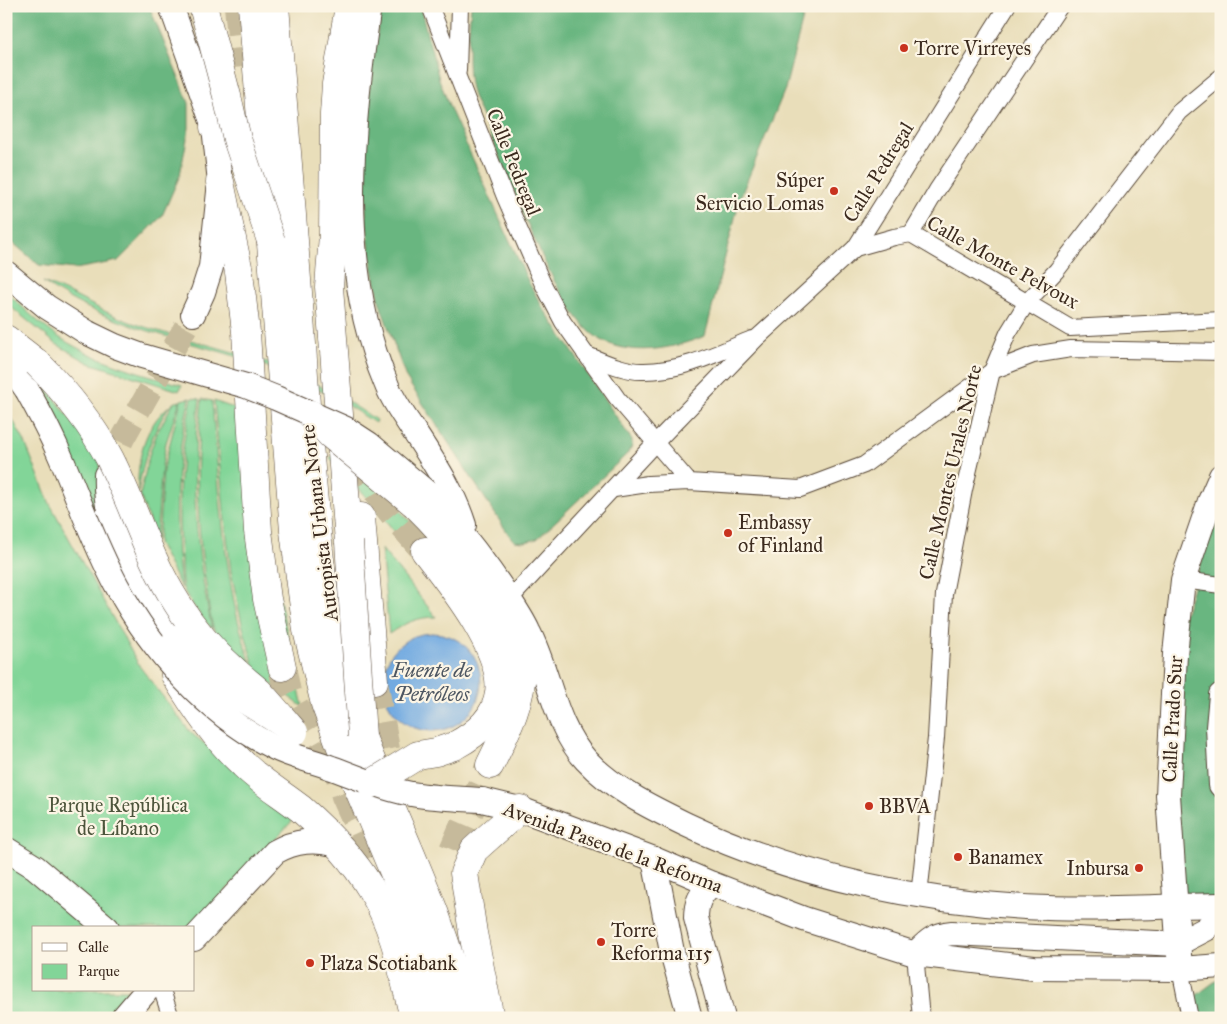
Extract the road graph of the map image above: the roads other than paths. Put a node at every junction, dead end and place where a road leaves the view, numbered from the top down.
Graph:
1 (171, 6) edge
2 (194, 6) edge
3 (203, 6) edge
4 (252, 6) edge
5 (275, 6) edge
6 (349, 6) edge
7 (370, 6) edge
8 (430, 6) edge
9 (460, 6) edge
10 (1007, 6) edge
11 (1060, 6) edge
12 (1221, 77) edge
13 (457, 78) junction
14 (214, 127) junction
15 (220, 182) junction
16 (911, 234) junction
17 (333, 235) junction
18 (271, 242) junction
19 (855, 248) junction
20 (6, 273) edge
21 (1027, 302) junction
22 (193, 314) tunnel mouth
23 (1221, 320) edge
24 (1070, 328) junction
25 (758, 336) junction
26 (6, 339) edge
27 (1071, 349) junction
28 (1221, 352) edge
29 (585, 354) junction
30 (6, 360) edge
31 (992, 371) junction
32 (312, 414) junction
33 (655, 443) junction
34 (106, 475) tunnel mouth
35 (1221, 476) edge
36 (689, 482) junction
37 (614, 489) junction
38 (470, 543) junction
39 (425, 550) tunnel mouth
40 (1183, 580) junction
41 (1221, 585) edge
42 (509, 600) junction
43 (169, 647) junction
44 (282, 667) tunnel mouth
45 (374, 681) tunnel mouth
46 (1221, 695) edge
47 (294, 732) junction
48 (362, 736) junction
49 (490, 765) tunnel mouth
50 (331, 767) junction
51 (371, 784) junction
52 (1221, 785) edge
53 (520, 809) junction
54 (338, 845) junction
55 (6, 849) edge
56 (453, 850) tunnel mouth
57 (654, 859) junction
58 (712, 884) junction
59 (920, 896) junction
60 (1221, 905) edge
61 (1175, 906) junction
62 (1221, 913) edge
63 (104, 926) edge
64 (408, 936) dead end
65 (195, 938) edge
66 (1177, 944) junction
67 (915, 954) junction
68 (1221, 966) edge
69 (1180, 969) junction
70 (454, 972) junction
71 (146, 992) edge
72 (163, 992) edge
73 (123, 1018) edge
74 (171, 1018) edge
75 (414, 1018) edge
76 (432, 1018) edge
77 (441, 1018) edge
78 (465, 1018) edge
79 (490, 1018) edge
80 (690, 1018) edge
81 (723, 1018) edge
82 (921, 1018) edge
83 (1190, 1018) edge

1 - 14 main road
2 - 14 highway
3 - 18 highway, bridge
4 - 18 highway, Autopista Urbana Norte, bridge
5 - 48 highway, Autopista Urbana Norte, bridge
6 - 17 highway
7 - 38 main road
8 - 13 street, Calle Pedregal
9 - 13 street
10 - 19 street, Calle Pedregal
11 - 16 street
12 - 21 street, Calle Montes Urales Norte
13 - 29 street, Calle Pedregal
14 - 15 main road
15 - 22 main road
15 - 44 highway
16 - 19 street, Calle Monte Pelvoux
16 - 21 street, Calle Monte Pelvoux
17 - 45 highway
17 - 48 highway, bridge
18 - 77 highway, Autopista Urbana Norte, bridge
19 - 25 street, Calle Pedregal
20 - 32 main road, bridge
21 - 24 street, Calle Monte Pelvoux
21 - 31 street, Calle Montes Urales Norte
23 - 24 street, Calle Monte Pelvoux
24 - 27 street
25 - 29 street, Calle Pedregal
25 - 33 street, Calle Pedregal
26 - 47 highway, bridge
27 - 28 street
27 - 31 street
29 - 33 street, Calle Pedregal
30 - 43 main road, Avenida Paseo de la Reforma, bridge
31 - 36 street
31 - 59 street, Calle Montes Urales Norte
32 - 38 main road, bridge
32 - 49 highway, bridge
33 - 36 street, Calle Pedregal
33 - 37 street, Calle Pedregal
34 - 43 main road
35 - 40 main road, Calle Prado Sur
36 - 37 street
37 - 42 street, Calle Pedregal
38 - 42 main road
39 - 51 highway, bridge
40 - 41 street
40 - 61 main road, Calle Prado Sur
42 - 59 main road
43 - 47 main road, bridge
43 - 50 main road, Avenida Paseo de la Reforma, bridge
43 - 54 highway, bridge
46 - 52 main road
47 - 50 main road
48 - 70 highway, Autopista Urbana Norte, bridge
50 - 51 main road, Avenida Paseo de la Reforma, bridge
51 - 53 main road, Avenida Paseo de la Reforma, bridge
53 - 57 main road, Avenida Paseo de la Reforma
53 - 79 highway
54 - 65 main road
54 - 75 highway
55 - 63 main road
56 - 70 highway
57 - 58 main road, Avenida Paseo de la Reforma
57 - 80 main road
58 - 67 main road, Avenida Paseo de la Reforma
58 - 81 main road
59 - 61 main road
60 - 61 main road
61 - 66 main road, Calle Prado Sur
62 - 66 main road
64 - 76 highway
66 - 67 main road
66 - 69 main road, Calle Prado Sur
67 - 69 main road, Avenida Paseo de la Reforma
67 - 82 street
68 - 69 main road, Avenida Paseo de la Reforma
69 - 83 street
70 - 78 highway, Autopista Urbana Norte
71 - 73 main road
72 - 74 street

